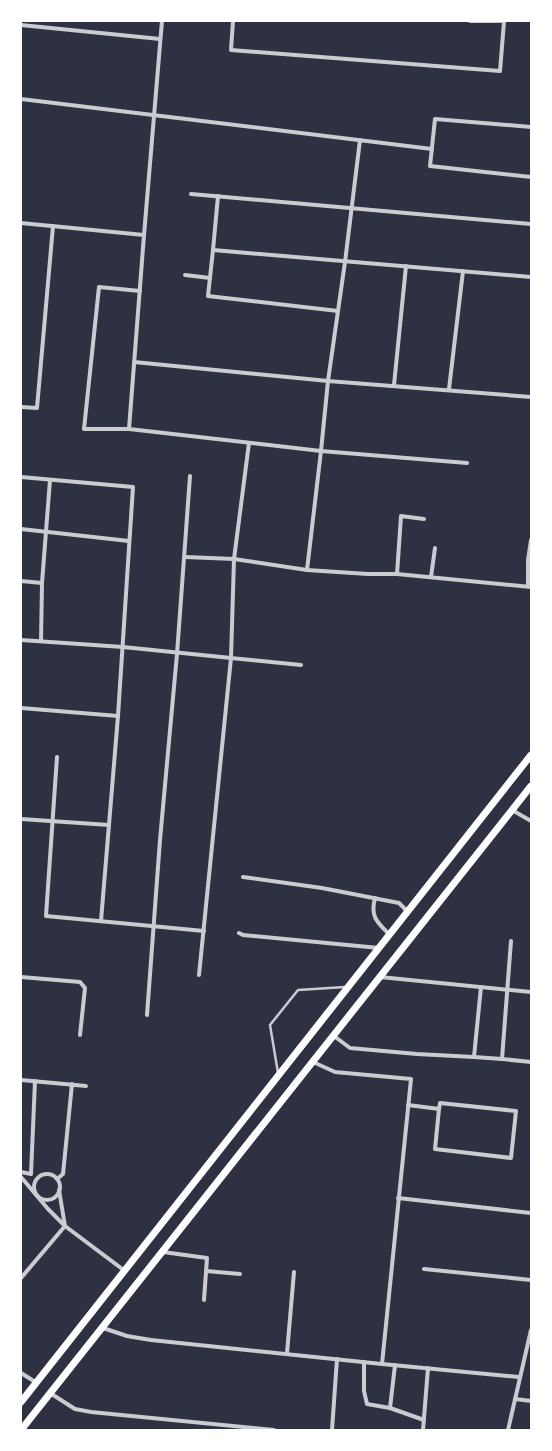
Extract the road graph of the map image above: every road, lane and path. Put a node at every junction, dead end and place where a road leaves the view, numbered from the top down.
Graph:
1 (162, 21) edge
2 (233, 21) edge
3 (470, 21) edge
4 (504, 22) edge
5 (21, 25) edge
6 (160, 39) junction
7 (21, 99) edge
8 (155, 114) junction
9 (531, 127) edge
10 (360, 140) junction
11 (432, 149) junction
12 (531, 177) edge
13 (191, 194) dead end
14 (218, 196) junction
15 (352, 208) junction
16 (21, 222) edge
17 (531, 224) edge
18 (53, 226) junction
19 (144, 235) junction
20 (213, 250) junction
21 (345, 262) junction
22 (406, 266) junction
23 (463, 271) junction
24 (185, 275) dead end
25 (531, 277) edge
26 (210, 278) junction
27 (140, 291) junction
28 (338, 311) junction
29 (134, 362) junction
30 (328, 381) junction
31 (394, 385) junction
32 (449, 389) junction
33 (531, 397) edge
34 (21, 407) edge
35 (129, 429) junction
36 (249, 443) junction
37 (321, 451) junction
38 (467, 463) dead end
39 (190, 476) dead end
40 (21, 477) edge
41 (50, 480) junction
42 (424, 519) dead end
43 (21, 529) edge
44 (46, 531) junction
45 (531, 540) edge
46 (130, 541) junction
47 (435, 548) dead end
48 (185, 557) junction
49 (234, 559) junction
50 (308, 570) junction
51 (397, 574) junction
52 (431, 577) junction
53 (21, 581) edge
54 (42, 583) junction
55 (529, 587) edge
56 (21, 640) edge
57 (41, 641) junction
58 (123, 647) junction
59 (177, 654) junction
60 (231, 658) junction
61 (301, 665) dead end
62 (21, 708) edge
63 (118, 716) junction
64 (531, 755) edge
65 (57, 757) dead end
66 (531, 786) edge
67 (512, 810) junction
68 (21, 819) edge
69 (52, 821) junction
70 (531, 821) edge
71 (109, 825) junction
72 (243, 877) dead end
73 (375, 898) junction
74 (408, 912) junction
75 (101, 921) junction
76 (154, 925) junction
77 (204, 931) junction
78 (239, 933) dead end
79 (390, 935) junction
80 (511, 941) dead end
81 (380, 948) junction
82 (200, 975) dead end
83 (21, 977) edge
84 (380, 977) junction
85 (349, 987) junction
86 (481, 987) junction
87 (506, 989) junction
88 (531, 992) edge
89 (147, 1015) dead end
90 (80, 1035) dead end
91 (334, 1036) junction
92 (474, 1057) junction
93 (502, 1059) junction
94 (313, 1062) junction
95 (531, 1062) edge
96 (278, 1076) junction
97 (21, 1080) edge
98 (35, 1081) junction
99 (72, 1084) junction
100 (86, 1086) dead end
101 (408, 1106) junction
102 (439, 1109) junction
103 (21, 1172) edge
104 (31, 1174) junction
105 (41, 1175) junction
106 (21, 1177) edge
107 (57, 1179) junction
108 (59, 1190) junction
109 (38, 1196) junction
110 (398, 1198) junction
111 (531, 1213) edge
112 (65, 1226) junction
113 (163, 1252) junction
114 (424, 1270) dead end
115 (125, 1271) junction
116 (206, 1271) junction
117 (294, 1272) dead end
118 (240, 1274) dead end
119 (21, 1278) edge
120 (531, 1280) edge
121 (204, 1300) dead end
122 (102, 1328) junction
123 (531, 1330) edge
124 (287, 1353) junction
125 (337, 1359) junction
126 (364, 1362) junction
127 (382, 1364) junction
128 (394, 1365) junction
129 (428, 1368) junction
130 (21, 1373) edge
131 (520, 1377) junction
132 (37, 1383) junction
133 (50, 1393) junction
134 (515, 1399) junction
135 (531, 1401) edge
136 (21, 1402) edge
137 (390, 1408) junction
138 (424, 1420) junction
139 (228, 1428) edge
140 (21, 1430) edge
141 (274, 1430) edge
142 (332, 1430) edge
143 (423, 1430) edge
144 (508, 1430) edge

1 - 6 street
2 - 4 street
3 - 4 street
5 - 6 street
6 - 8 street
7 - 8 street
8 - 10 street
8 - 19 street
9 - 11 street
10 - 11 street
10 - 15 street
11 - 12 street
13 - 14 street
14 - 15 street
14 - 20 street
15 - 17 street
15 - 21 street
16 - 18 street
18 - 19 street
18 - 34 street
19 - 27 street
20 - 21 street
20 - 26 street
21 - 22 street
21 - 28 street
22 - 23 street
22 - 31 street
23 - 25 street
23 - 32 street
24 - 26 street
26 - 28 street
27 - 29 street
27 - 35 street
28 - 30 street
29 - 30 street
29 - 35 street
30 - 31 street
30 - 37 street
31 - 32 street
32 - 33 street
35 - 36 street
36 - 37 street
36 - 49 street
37 - 38 street
37 - 50 street
39 - 48 street
40 - 41 street
41 - 44 street
41 - 46 street
42 - 51 street
43 - 44 street
44 - 46 street
44 - 54 street
45 - 55 street
46 - 58 street
47 - 52 street
48 - 49 street
48 - 59 street
49 - 50 street
49 - 60 street
50 - 51 street
51 - 52 street
52 - 55 street
53 - 54 street
54 - 57 street
56 - 57 street
57 - 58 street
58 - 59 street
58 - 63 street
59 - 60 street
59 - 76 street
60 - 61 street
60 - 77 street
62 - 63 street
63 - 71 street
64 - 74 main road
65 - 69 street
66 - 67 main road
67 - 70 street
67 - 84 main road
68 - 69 street
69 - 71 street
69 - 75 street
71 - 75 street
72 - 73 street
73 - 74 street
73 - 79 street
74 - 79 main road
75 - 76 street
76 - 77 street
76 - 89 street
77 - 82 street
78 - 81 street
79 - 81 main road
80 - 87 street
81 - 85 main road
83 - 90 street
84 - 86 street
84 - 91 main road
85 - 96 main road
85 - 96 lane
86 - 87 street
86 - 92 street
87 - 88 street
87 - 93 street
91 - 92 street
91 - 94 main road
92 - 93 street
93 - 95 street
94 - 101 street
94 - 113 main road
96 - 115 main road
97 - 98 street
98 - 99 street
98 - 104 street
99 - 100 street
99 - 107 street
101 - 102 street
101 - 110 street
102 - 102 street
103 - 104 street
104 - 105 street
105 - 107 street
105 - 109 street
106 - 109 street
107 - 108 street
108 - 109 street
108 - 112 street
109 - 112 street
110 - 111 street
110 - 127 street
112 - 115 street
112 - 119 street
113 - 116 street
113 - 122 main road
114 - 120 street
115 - 132 main road
116 - 118 street
116 - 121 street
117 - 124 street
122 - 124 street
122 - 133 main road
123 - 131 street
124 - 125 street
125 - 126 street
125 - 142 street
126 - 127 street
126 - 137 street
127 - 128 street
128 - 129 street
128 - 137 street
129 - 131 street
129 - 138 street
130 - 132 street
131 - 134 street
132 - 136 main road
133 - 139 street
133 - 140 main road
134 - 135 street
134 - 144 street
137 - 138 street
138 - 143 street
139 - 141 street

